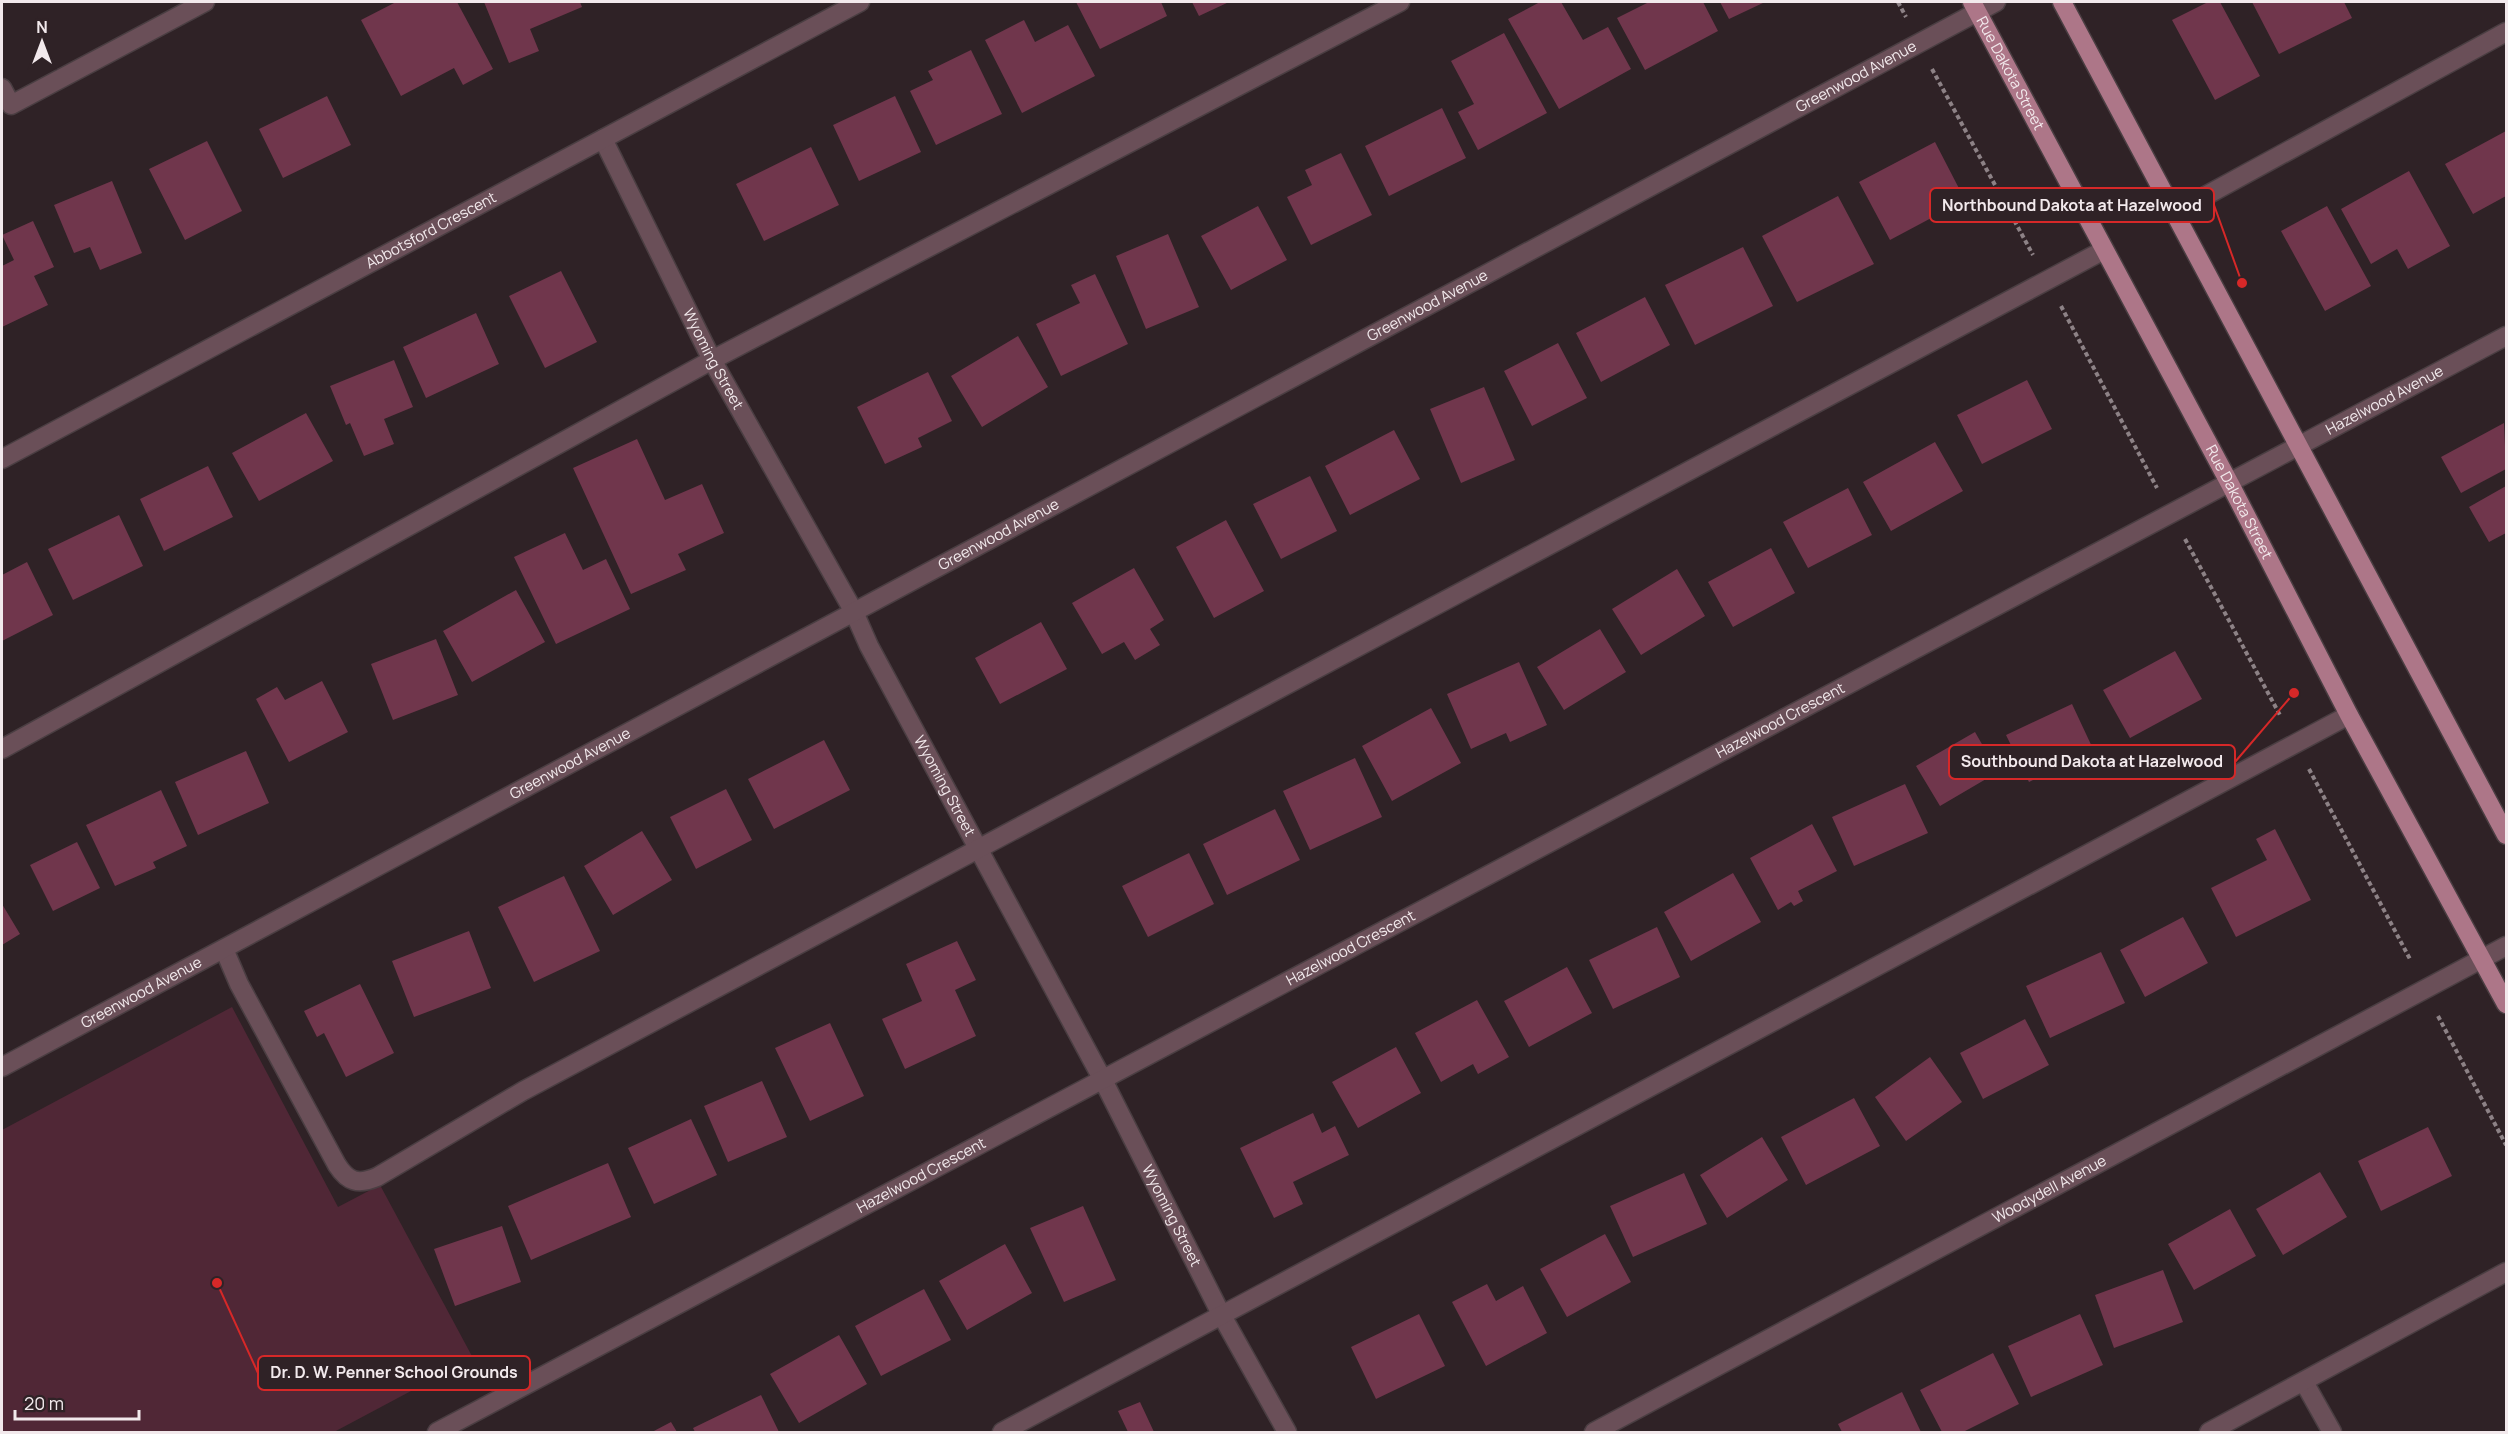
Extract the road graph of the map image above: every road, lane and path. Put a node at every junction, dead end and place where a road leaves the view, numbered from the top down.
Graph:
1 (205, 2) edge
2 (861, 2) edge
3 (1400, 2) edge
4 (1898, 2) edge
5 (1996, 2) edge
6 (2062, 2) edge
7 (1974, 6) edge
8 (2506, 32) edge
9 (1920, 42) junction
10 (2, 88) edge
11 (603, 139) junction
12 (2174, 213) junction
13 (2104, 250) junction
14 (2047, 280) junction
15 (2506, 336) edge
16 (712, 360) junction
17 (2300, 447) junction
18 (2, 459) edge
19 (2264, 466) joint
20 (2230, 484) junction
21 (2172, 515) junction
22 (854, 612) junction
23 (2349, 716) junction
24 (2296, 745) junction
25 (2, 749) edge
26 (2506, 835) edge
27 (980, 849) junction
28 (2506, 946) edge
29 (224, 949) junction
30 (2483, 959) junction
31 (2426, 989) junction
32 (2506, 1004) edge
33 (2, 1067) edge
34 (1104, 1082) junction
35 (2506, 1145) edge
36 (2506, 1272) edge
37 (1221, 1314) junction
38 (2304, 1382) junction
39 (437, 1432) edge
40 (1002, 1432) edge
41 (1287, 1432) edge
42 (1594, 1432) edge
43 (2210, 1432) edge
44 (2332, 1432) edge

1 - 10 street
2 - 11 street, Abbotsford Crescent
3 - 16 street
4 - 9 path
5 - 7 street, Greenwood Avenue
6 - 12 main road
7 - 9 street, Greenwood Avenue
7 - 13 main road, Rue Dakota Street
8 - 12 street
9 - 14 path
9 - 22 street, Greenwood Avenue
11 - 16 street, Wyoming Street
11 - 18 street, Abbotsford Crescent
12 - 17 main road
13 - 14 street
13 - 20 main road, Rue Dakota Street
14 - 21 path
14 - 27 street
15 - 17 street, Hazelwood Avenue
16 - 22 street, Wyoming Street
16 - 25 street
17 - 19 street, Hazelwood Avenue
17 - 26 main road
19 - 20 street, Hazelwood Crescent
20 - 21 street, Hazelwood Crescent
20 - 23 main road, Rue Dakota Street
21 - 24 path
21 - 34 street, Hazelwood Crescent
22 - 27 street, Wyoming Street
22 - 29 street, Greenwood Avenue
23 - 24 street
23 - 30 main road, Rue Dakota Street
24 - 31 path
24 - 37 street
27 - 29 street
27 - 34 street, Wyoming Street
28 - 30 street, Woodydell Avenue
29 - 33 street, Greenwood Avenue
30 - 31 street, Woodydell Avenue
30 - 32 main road, Rue Dakota Street
31 - 35 path
31 - 42 street, Woodydell Avenue
34 - 37 street, Wyoming Street
34 - 39 street, Hazelwood Crescent
36 - 38 street
37 - 40 street
37 - 41 street, Wyoming Street
38 - 43 street
38 - 44 street

